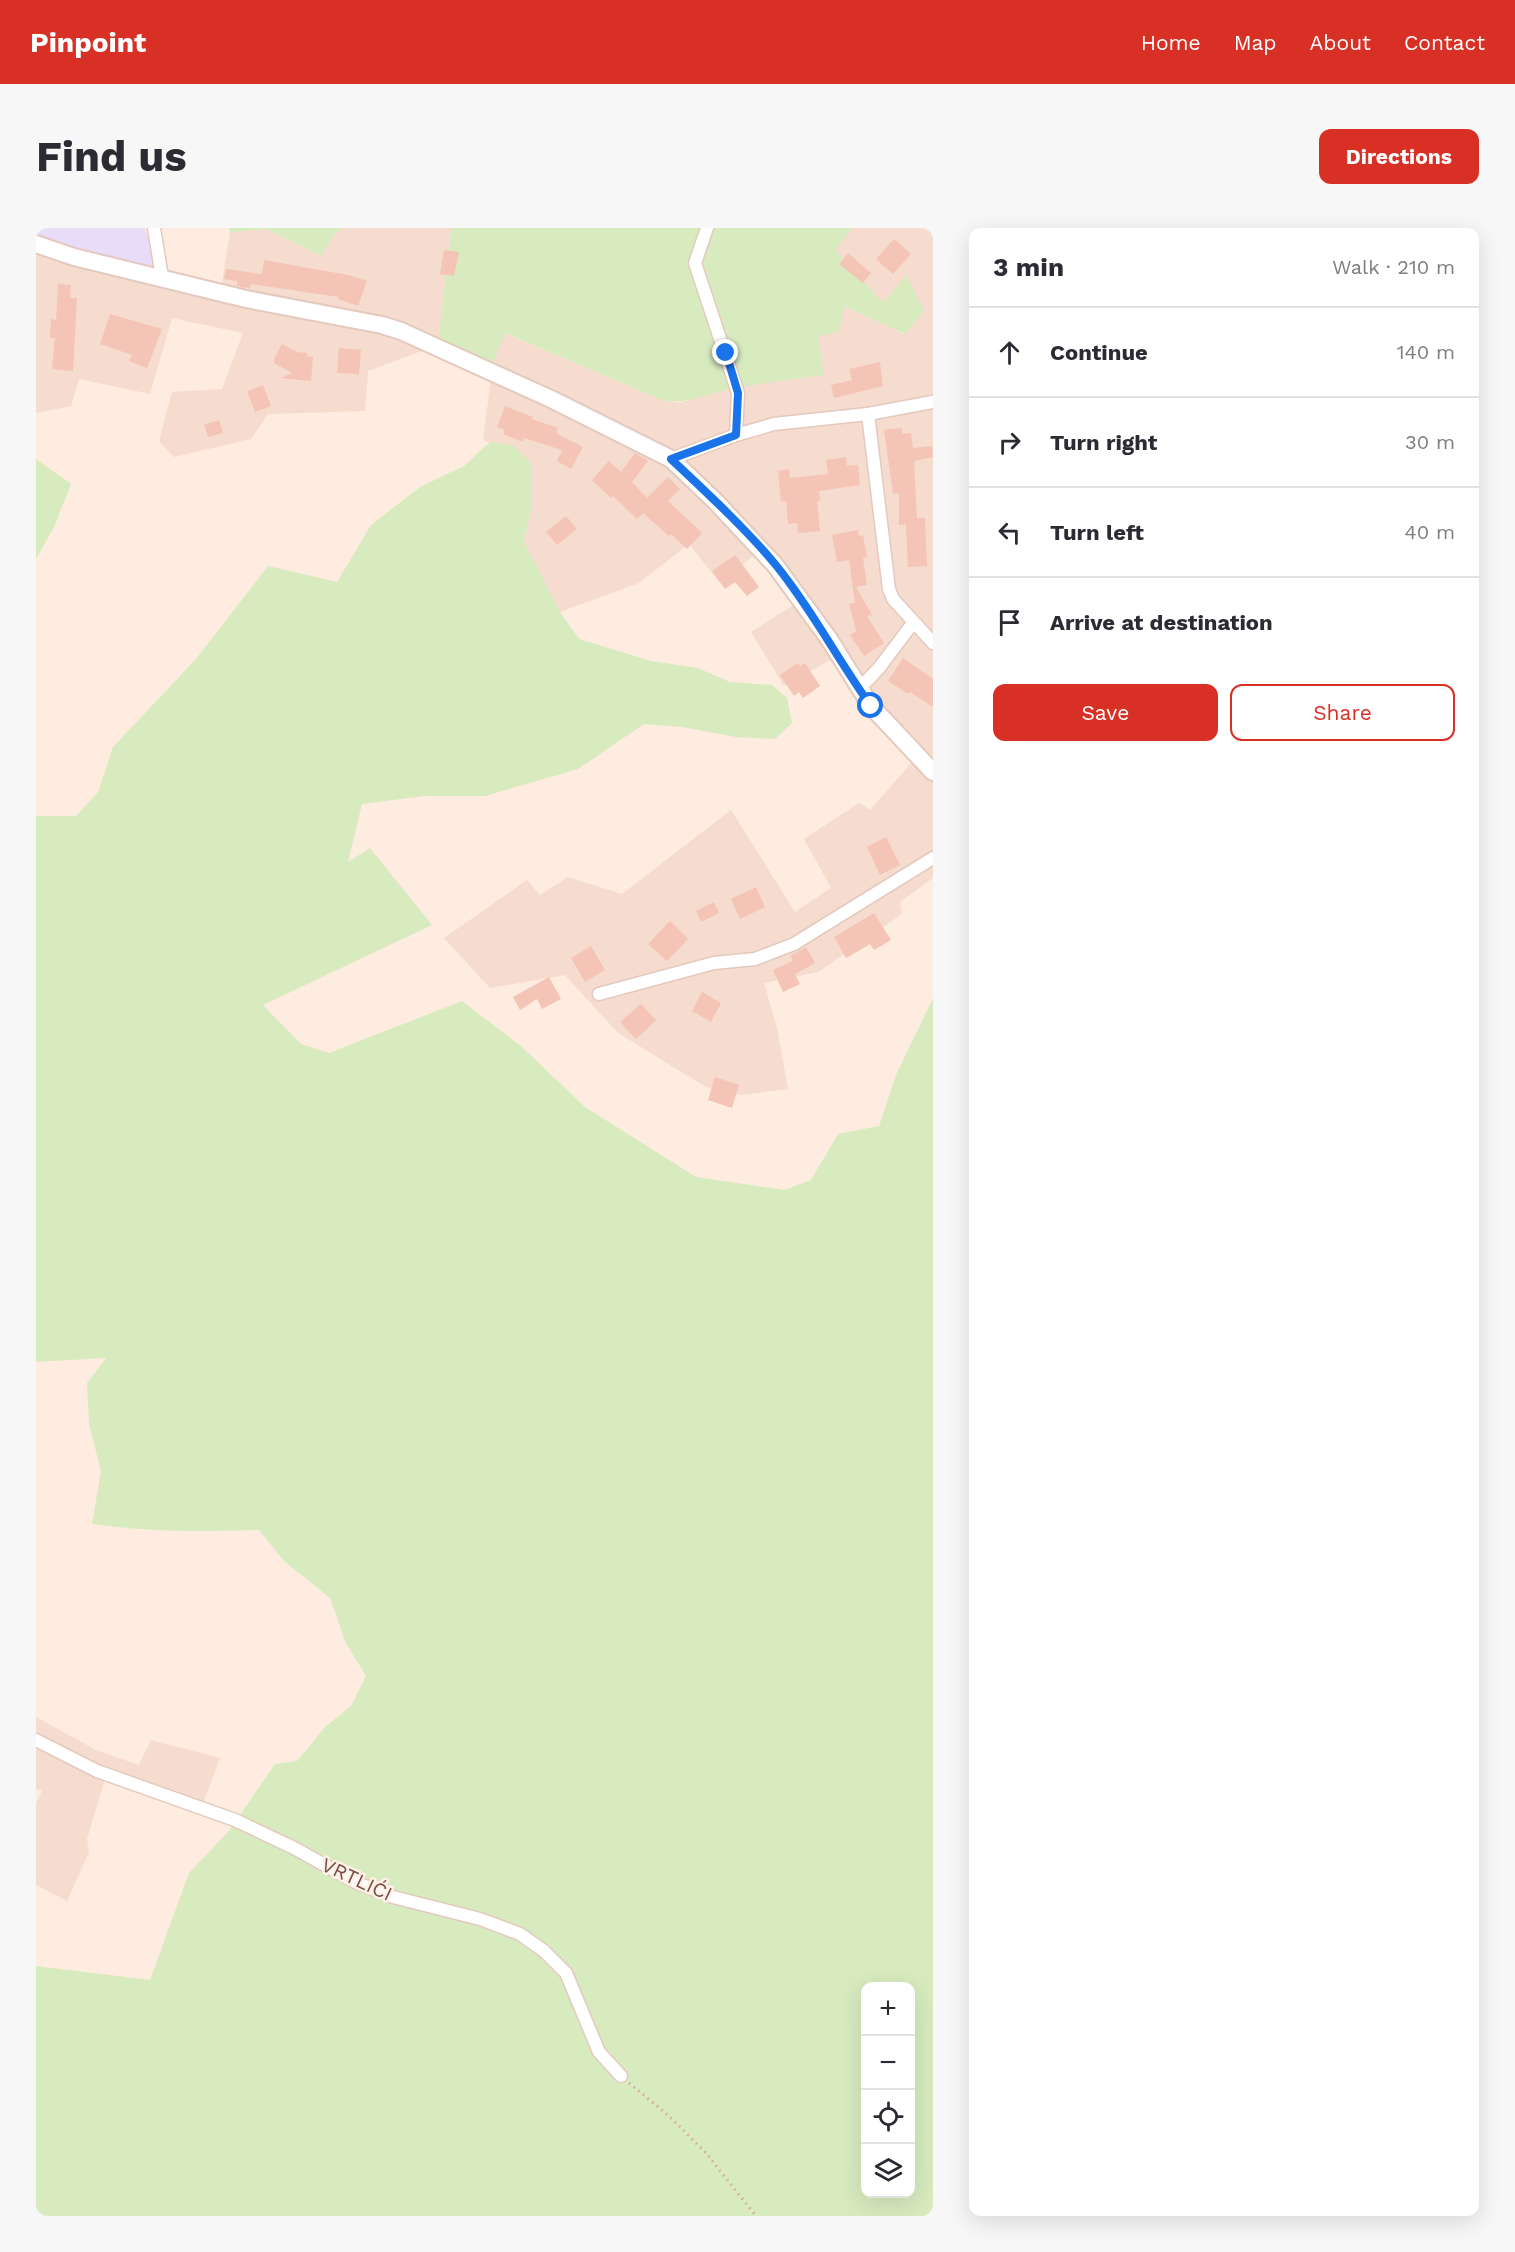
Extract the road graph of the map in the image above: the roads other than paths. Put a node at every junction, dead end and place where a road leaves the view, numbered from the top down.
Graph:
1 (154, 228) edge
2 (707, 228) edge
3 (36, 244) edge
4 (162, 278) junction
5 (933, 402) edge
6 (868, 414) junction
7 (736, 435) junction
8 (671, 459) junction
9 (913, 623) junction
10 (933, 643) edge
11 (859, 689) junction
12 (933, 772) edge
13 (933, 858) edge
14 (599, 994) dead end
15 (36, 1740) edge
16 (621, 2076) road end

1 - 4 street
2 - 7 street
3 - 4 street
4 - 8 street
5 - 6 street
6 - 7 street
6 - 9 street
7 - 8 street
8 - 11 street
9 - 10 street
9 - 11 street
11 - 12 street
13 - 14 street
15 - 16 street, VRTLIĆI

